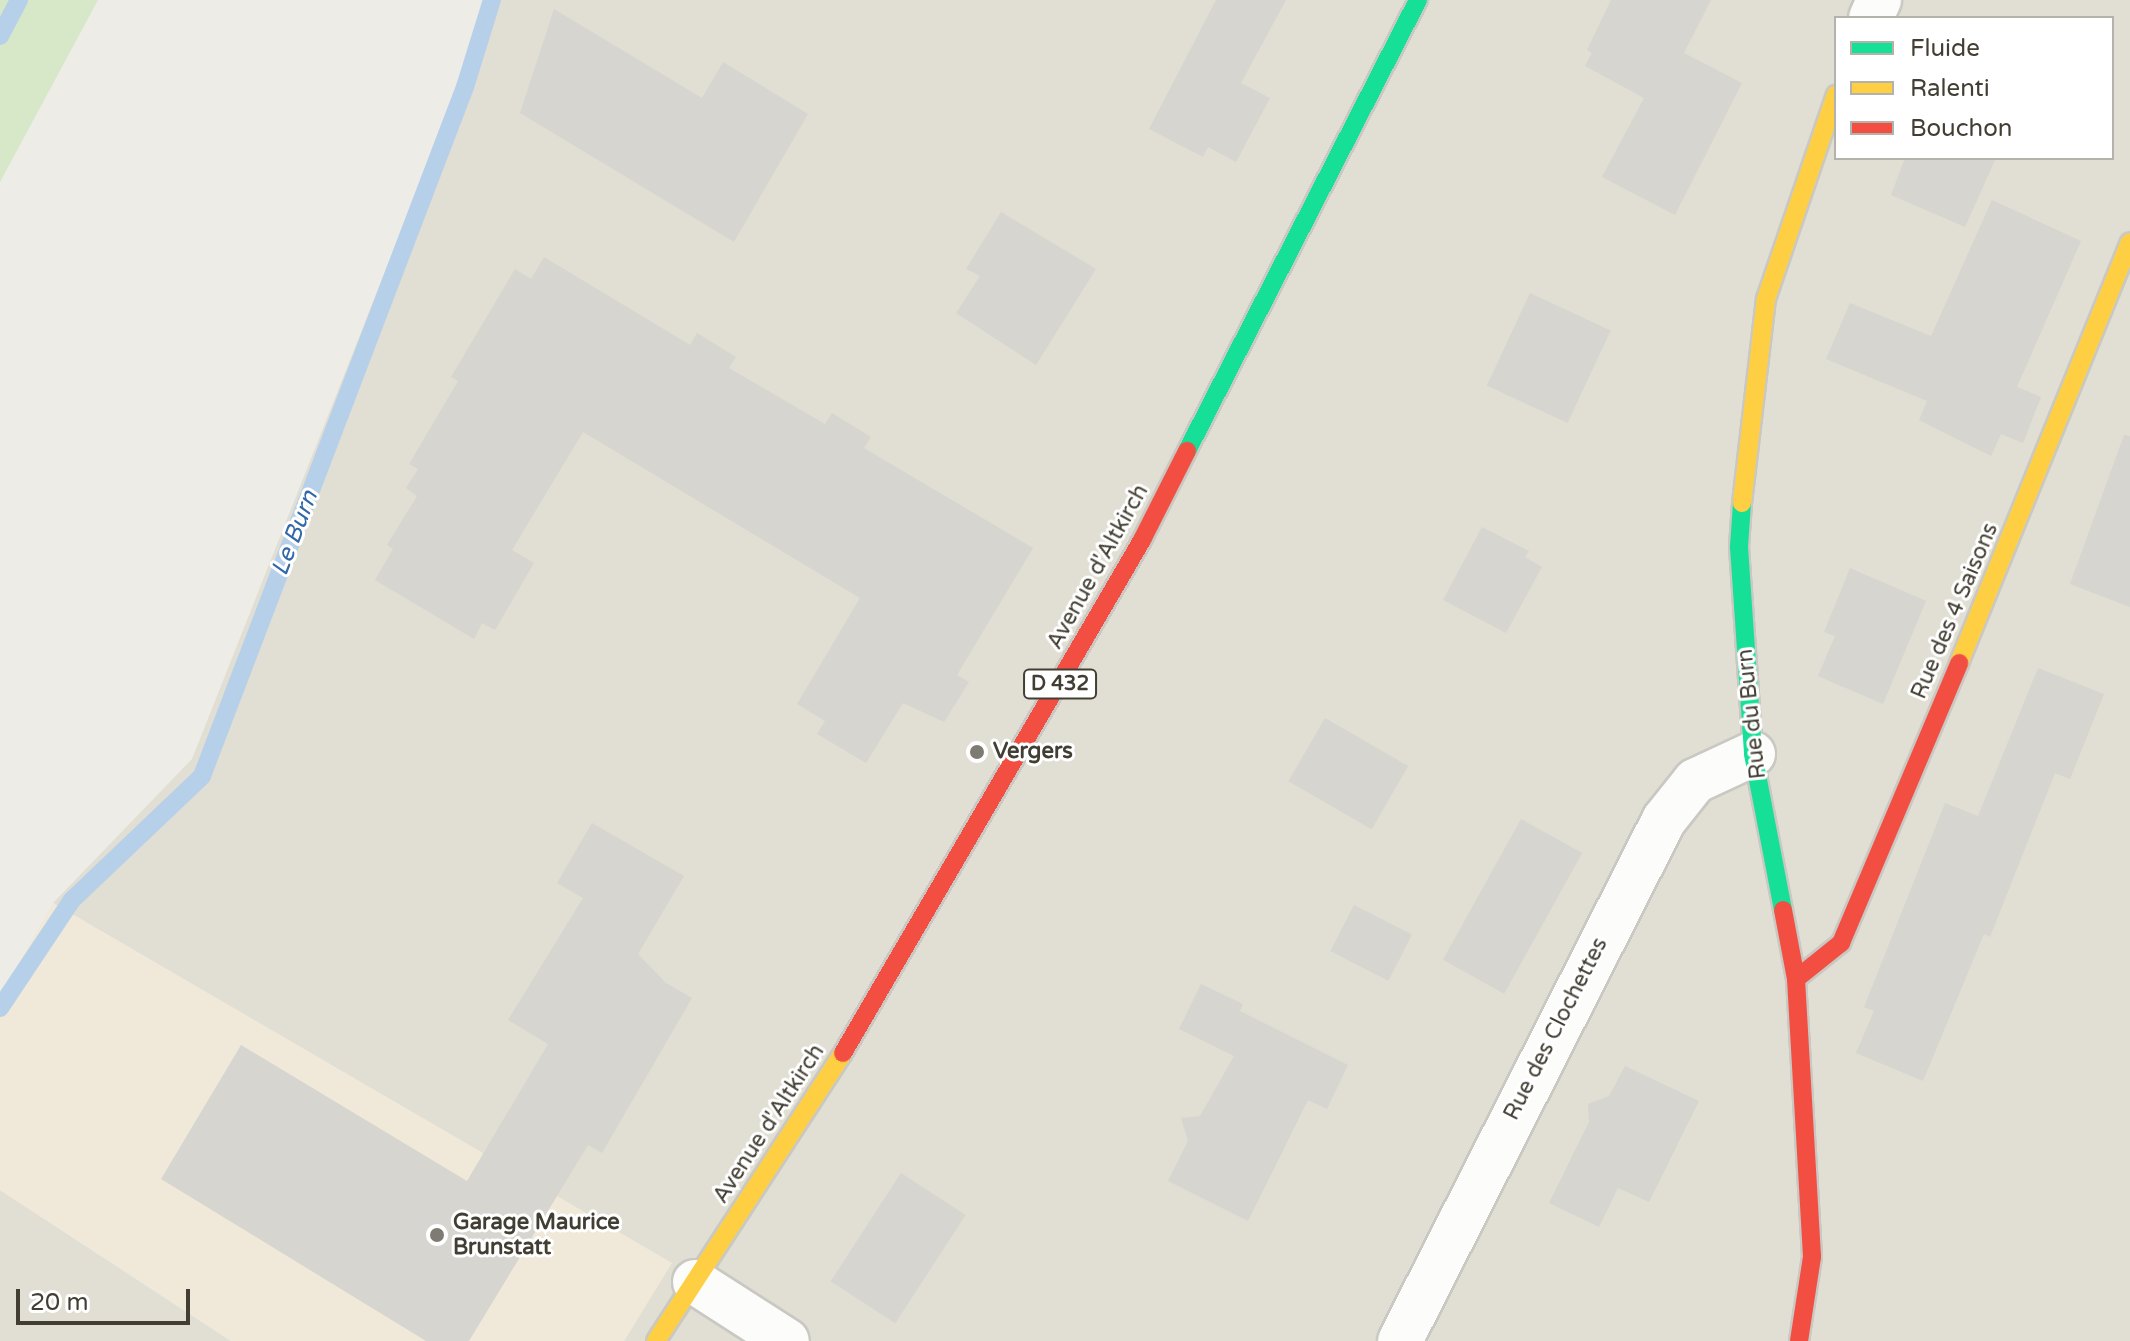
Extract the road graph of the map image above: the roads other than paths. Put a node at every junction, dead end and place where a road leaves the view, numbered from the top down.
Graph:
1 (1418, 0) edge
2 (1834, 101) edge
3 (2130, 242) edge
4 (1753, 754) junction
5 (1796, 979) junction
6 (695, 1282) junction
7 (656, 1341) edge
8 (787, 1341) edge
9 (1400, 1341) edge
10 (1799, 1341) edge

1 - 6 street, Avenue d'Altkirch / D 432
2 - 4 street, Rue du Burn
3 - 5 street, Rue des 4 Saisons
4 - 5 street, Rue du Burn
4 - 9 street, Rue des Clochettes
5 - 10 street, Rue du Burn
6 - 7 street, Avenue d'Altkirch / D 432
6 - 8 street

